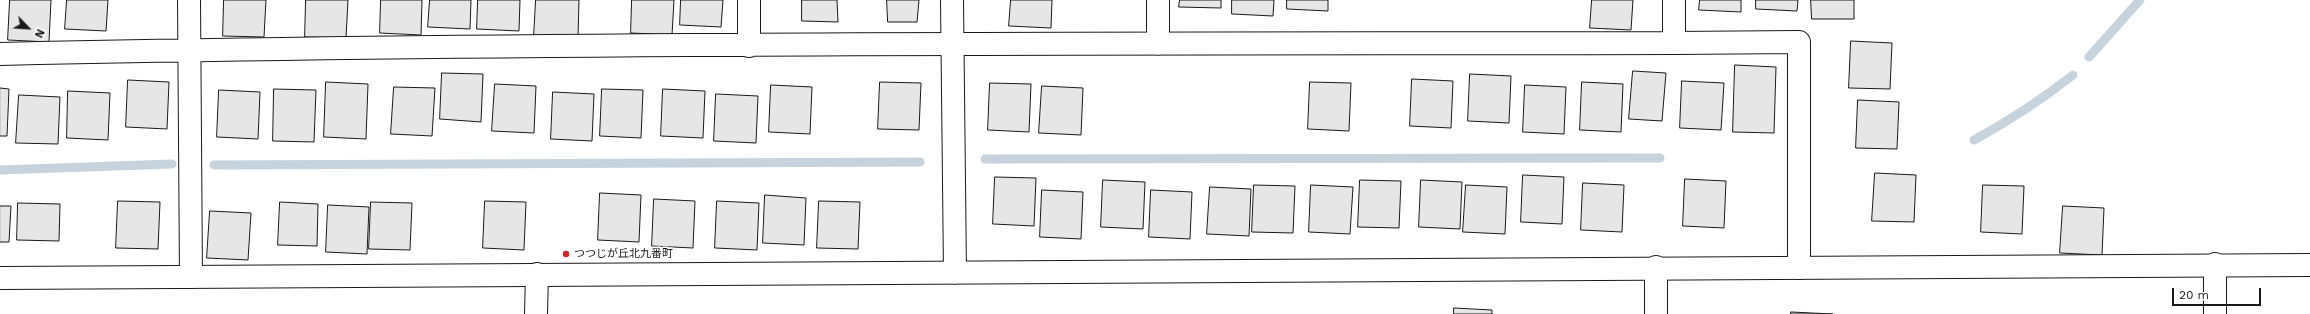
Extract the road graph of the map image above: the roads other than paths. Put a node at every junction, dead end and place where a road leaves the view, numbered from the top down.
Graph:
1 (188, 0) edge
2 (749, 0) edge
3 (952, 0) edge
4 (1158, 0) edge
5 (1674, 0) edge
6 (1674, 43) junction
7 (1158, 44) junction
8 (952, 45) junction
9 (749, 46) junction
10 (189, 50) junction
11 (0, 54) edge
12 (2215, 264) junction
13 (2310, 265) edge
14 (1656, 267) junction
15 (1799, 268) junction
16 (955, 273) junction
17 (537, 274) junction
18 (191, 277) junction
19 (0, 278) edge
20 (536, 314) edge
21 (1656, 314) edge
22 (2215, 314) edge

1 - 10 street
2 - 9 street
3 - 8 street
4 - 7 street
5 - 6 street
6 - 7 street
6 - 15 street
7 - 8 street
8 - 9 street
8 - 16 street
9 - 10 street
10 - 11 street
10 - 18 street
12 - 13 street
12 - 15 street
12 - 22 street
14 - 15 street
14 - 16 street
14 - 21 street
16 - 17 street
17 - 18 street
17 - 20 street
18 - 19 street

